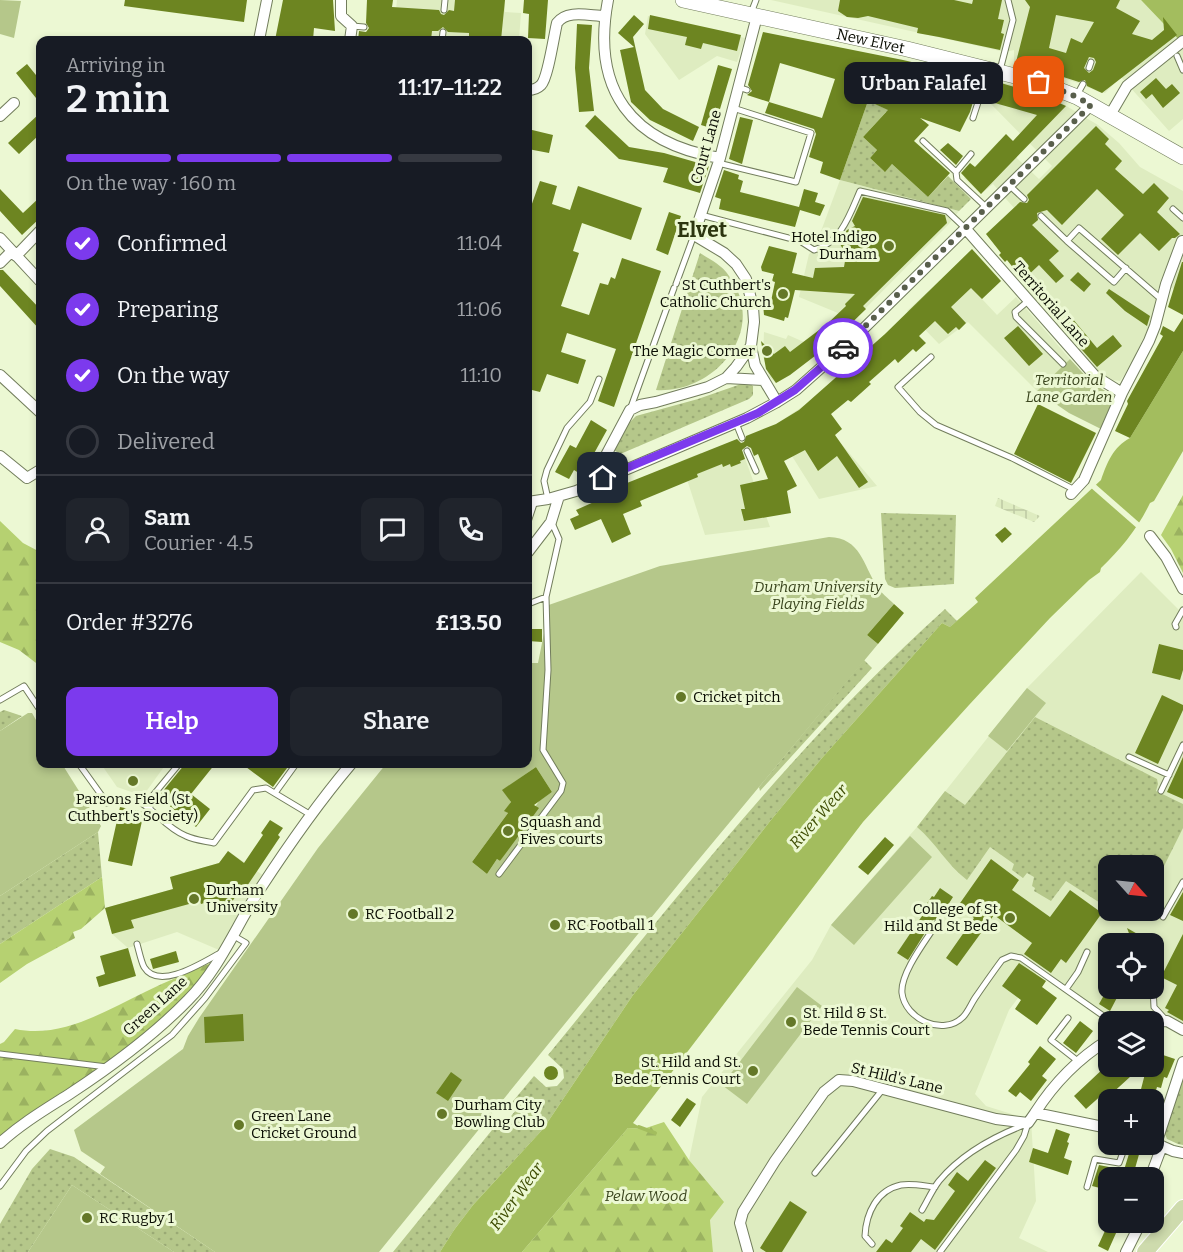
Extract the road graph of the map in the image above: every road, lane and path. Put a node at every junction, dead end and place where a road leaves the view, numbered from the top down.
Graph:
1 (267, 0) edge
2 (340, 0) edge
3 (445, 0) edge
4 (608, 0) edge
5 (1008, 0) edge
6 (690, 1) edge
7 (1001, 6) dead end
8 (1009, 7) junction
9 (444, 10) dead end
10 (754, 10) edge
11 (605, 16) junction
12 (352, 26) junction
13 (364, 27) dead end
14 (443, 32) dead end
15 (260, 36) edge
16 (351, 36) edge
17 (442, 36) edge
18 (1183, 41) edge
19 (1177, 56) dead end
20 (1183, 70) edge
21 (991, 73) junction
22 (532, 90) edge
23 (982, 90) dead end
24 (14, 103) dead end
25 (1091, 105) junction
26 (733, 108) junction
27 (1110, 115) junction
28 (0, 116) edge
29 (973, 118) dead end
30 (923, 141) dead end
31 (971, 154) dead end
32 (1183, 157) edge
33 (719, 161) junction
34 (956, 172) junction
35 (1010, 186) junction
36 (1024, 199) dead end
37 (986, 207) junction
38 (1173, 209) dead end
39 (700, 215) junction
40 (1041, 216) dead end
41 (1183, 218) edge
42 (965, 228) junction
43 (36, 234) edge
44 (694, 235) junction
45 (0, 238) edge
46 (1067, 241) junction
47 (1182, 241) edge
48 (14, 253) junction
49 (0, 263) edge
50 (1126, 268) junction
51 (36, 277) edge
52 (1161, 299) junction
53 (1028, 301) junction
54 (751, 345) junction
55 (931, 357) dead end
56 (1063, 364) dead end
57 (0, 375) edge
58 (726, 378) junction
59 (599, 379) dead end
60 (763, 380) junction
61 (1122, 393) junction
62 (777, 402) junction
63 (36, 408) edge
64 (630, 410) junction
65 (736, 423) junction
66 (742, 438) dead end
67 (747, 451) dead end
68 (0, 456) edge
69 (756, 471) dead end
70 (36, 472) edge
71 (603, 478) junction
72 (1073, 492) joint
73 (559, 496) junction
74 (548, 499) junction
75 (532, 502) edge
76 (551, 522) junction
77 (1150, 536) dead end
78 (532, 547) edge
79 (1183, 589) edge
80 (546, 597) junction
81 (532, 602) edge
82 (1183, 610) edge
83 (1176, 627) dead end
84 (0, 700) edge
85 (36, 704) edge
86 (1183, 745) edge
87 (1129, 757) dead end
88 (82, 768) edge
89 (176, 768) edge
90 (292, 768) edge
91 (348, 768) edge
92 (1169, 775) junction
93 (1161, 791) dead end
94 (275, 793) junction
95 (150, 810) junction
96 (312, 815) junction
97 (499, 874) dead end
98 (1183, 882) edge
99 (1164, 916) edge
100 (937, 923) dead end
101 (234, 936) junction
102 (137, 944) dead end
103 (226, 949) junction
104 (1087, 952) dead end
105 (1065, 990) junction
106 (1098, 1012) edge
107 (1068, 1017) dead end
108 (1164, 1023) edge
109 (163, 1024) junction
110 (1183, 1030) edge
111 (172, 1035) junction
112 (1098, 1048) edge
113 (0, 1054) edge
114 (1079, 1062) junction
115 (1183, 1062) edge
116 (109, 1067) junction
117 (884, 1088) junction
118 (1035, 1113) junction
119 (1164, 1122) edge
120 (1028, 1123) junction
121 (1098, 1124) edge
122 (0, 1143) edge
123 (1164, 1147) edge
124 (1183, 1153) edge
125 (1122, 1155) edge
126 (816, 1173) dead end
127 (0, 1186) edge
128 (935, 1187) junction
129 (1087, 1187) dead end
130 (1183, 1208) edge
131 (922, 1210) dead end
132 (1183, 1226) edge
133 (1164, 1232) edge
134 (1136, 1233) edge
135 (1163, 1233) edge
136 (1164, 1233) edge
137 (872, 1244) dead end
138 (748, 1252) edge
139 (940, 1252) edge
140 (1126, 1252) edge
141 (1145, 1252) edge

1 - 15 street
2 - 12 street
3 - 9 lane
4 - 11 street
5 - 8 lane
6 - 10 street, New Elvet
7 - 8 lane
8 - 21 lane
10 - 21 street, New Elvet
10 - 26 street, Court Lane
11 - 22 street
11 - 33 street
12 - 13 lane
12 - 16 street
14 - 17 lane
18 - 27 street
19 - 20 lane
21 - 25 street, New Elvet
23 - 29 lane
24 - 28 street
25 - 27 street, New Elvet
25 - 35 street
26 - 33 street, Court Lane
26 - 33 lane
27 - 32 street, New Elvet
30 - 34 lane
31 - 34 lane
33 - 39 street, Court Lane
34 - 37 lane
35 - 36 lane
35 - 37 street
37 - 42 street
38 - 41 lane
39 - 42 lane
39 - 44 street, Court Lane
40 - 46 lane
42 - 53 street, Territorial Lane
42 - 62 street
43 - 48 street
44 - 54 street
44 - 64 lane
45 - 48 street
46 - 50 lane
46 - 50 lane
47 - 52 street
48 - 49 street
48 - 51 street
50 - 52 lane
52 - 61 street
53 - 56 lane
53 - 61 street, Territorial Lane
54 - 58 street
54 - 60 street
55 - 72 lane
57 - 63 street
58 - 60 street
58 - 64 street
59 - 74 lane
60 - 62 street
61 - 72 street
62 - 65 street
64 - 71 street
65 - 66 lane
65 - 71 street
67 - 69 lane
68 - 70 street
71 - 73 street
73 - 74 street
73 - 76 street
74 - 75 street
76 - 78 street
76 - 80 lane
77 - 79 street
80 - 81 lane
80 - 97 lane
82 - 83 lane
84 - 85 lane
86 - 92 lane
87 - 92 lane
88 - 95 lane
89 - 95 lane
90 - 94 lane
91 - 96 street, Green Lane
92 - 93 lane
94 - 95 lane
94 - 96 lane
96 - 101 street, Green Lane
98 - 99 lane
100 - 105 lane
101 - 103 street, Green Lane
101 - 111 lane
102 - 103 lane
103 - 109 street, Green Lane
104 - 105 lane
105 - 106 lane
107 - 114 lane
108 - 110 street
109 - 111 lane
109 - 116 street, Green Lane
111 - 127 lane
112 - 114 street
113 - 116 lane
114 - 118 street
115 - 119 street
116 - 122 street, Green Lane
117 - 120 street, St Hild's Lane
117 - 126 lane
117 - 138 street, St Hild's Lane
118 - 120 street
118 - 121 street
120 - 128 lane
120 - 139 lane
123 - 124 street
125 - 129 lane
128 - 131 lane
128 - 137 lane
130 - 133 main road
132 - 136 main road
134 - 140 street
135 - 141 main road

